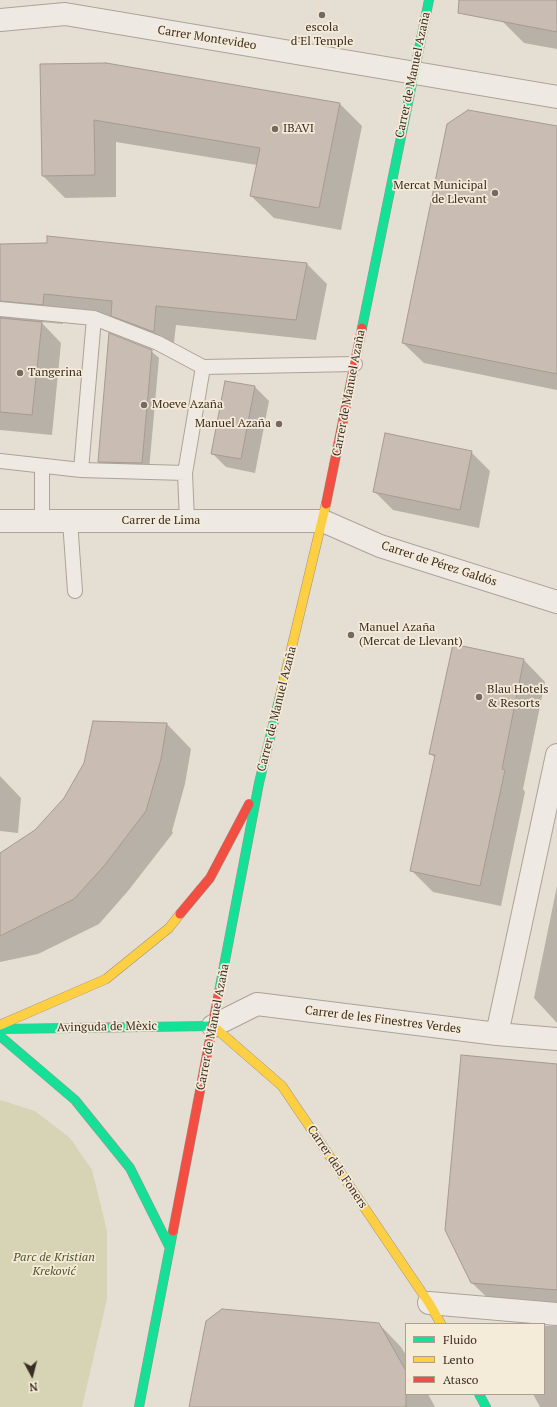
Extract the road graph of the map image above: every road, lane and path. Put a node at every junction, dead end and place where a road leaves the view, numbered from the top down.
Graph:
1 (429, 0) edge
2 (0, 20) edge
3 (414, 72) junction
4 (557, 97) edge
5 (0, 309) edge
6 (94, 318) junction
7 (355, 364) junction
8 (203, 367) junction
9 (0, 461) edge
10 (42, 466) junction
11 (80, 470) junction
12 (185, 473) junction
13 (0, 521) edge
14 (42, 521) junction
15 (70, 521) junction
16 (187, 521) junction
17 (323, 522) junction
18 (75, 591) dead end
19 (557, 602) edge
20 (557, 755) edge
21 (259, 783) junction
22 (0, 1025) edge
23 (213, 1026) junction
24 (0, 1029) edge
25 (497, 1034) junction
26 (0, 1036) edge
27 (557, 1039) edge
28 (169, 1246) junction
29 (429, 1303) junction
30 (557, 1314) edge
31 (440, 1323) edge
32 (479, 1395) edge
33 (138, 1407) edge
34 (486, 1407) edge

1 - 3 street, Carrer de Manuel Azaña
2 - 3 street, Carrer Montevideo
3 - 4 street, Carrer Montevideo
3 - 7 street, Carrer de Manuel Azaña
5 - 6 lane
6 - 8 lane
6 - 11 lane
7 - 8 lane
7 - 17 street, Carrer de Manuel Azaña
8 - 12 lane
9 - 10 lane
10 - 11 lane
10 - 14 lane
11 - 12 lane
12 - 16 lane
13 - 14 street, Carrer de Lima
14 - 15 street, Carrer de Lima
15 - 16 street, Carrer de Lima
15 - 18 lane
16 - 17 street, Carrer de Lima
17 - 19 street, Carrer de Pérez Galdós
17 - 21 street, Carrer de Manuel Azaña
20 - 25 street
21 - 22 street, Carrer de Manuel Azaña
21 - 23 street, Carrer de Manuel Azaña
23 - 24 street, Avinguda de Mèxic
23 - 25 street, Carrer de les Finestres Verdes
23 - 28 street, Carrer de Manuel Azaña
23 - 29 street, Carrer dels Foners
25 - 27 street, Carrer de les Finestres Verdes
26 - 28 street
28 - 33 street, Carrer de Manuel Azaña
29 - 30 street
29 - 31 street, Carrer dels Foners
32 - 34 street

